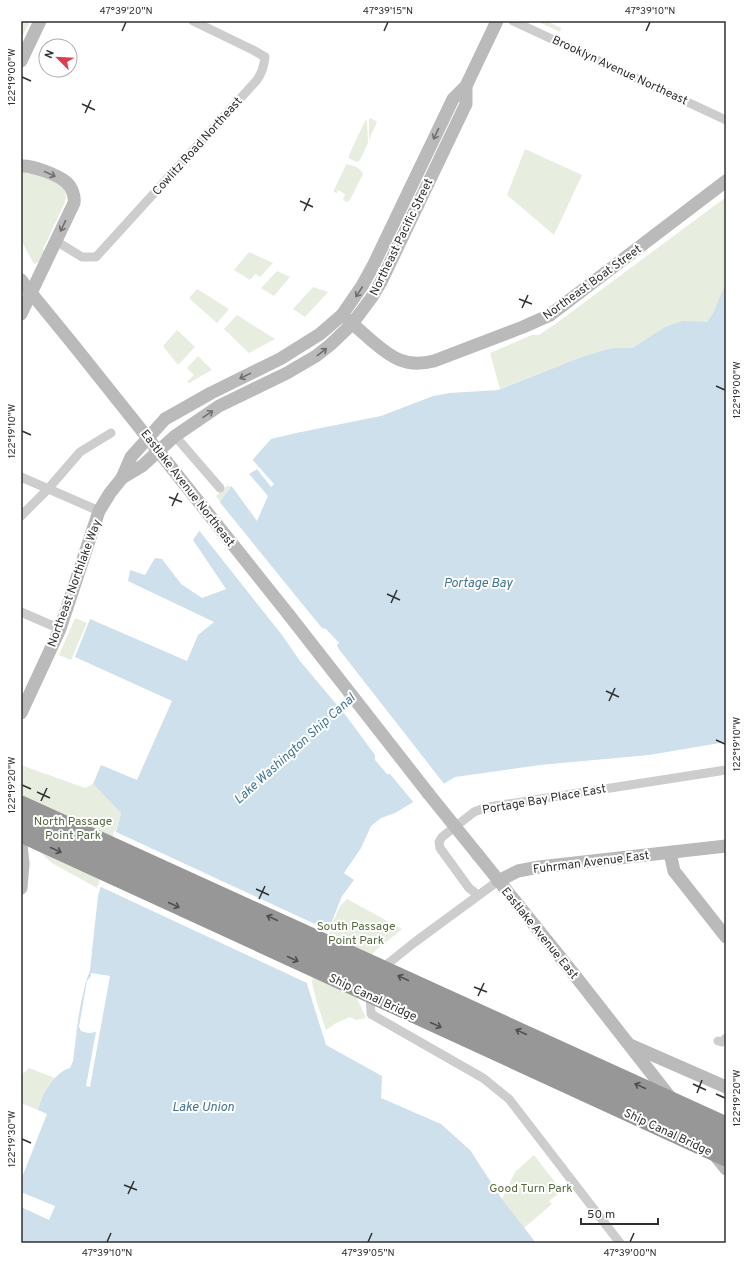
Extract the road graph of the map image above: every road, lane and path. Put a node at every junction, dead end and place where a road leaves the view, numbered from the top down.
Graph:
1 (40, 21) edge
2 (193, 21) edge
3 (497, 21) edge
4 (513, 21) edge
5 (21, 61) edge
6 (466, 86) junction
7 (726, 120) edge
8 (21, 166) edge
9 (726, 182) edge
10 (56, 241) junction
11 (24, 284) edge
12 (21, 314) edge
13 (342, 315) junction
14 (352, 324) junction
15 (165, 419) joint
16 (112, 433) dead end
17 (176, 436) junction
18 (21, 477) edge
19 (122, 478) junction
20 (220, 488) dead end
21 (48, 489) junction
22 (99, 511) junction
23 (21, 516) edge
24 (21, 612) edge
25 (60, 629) junction
26 (353, 698) joint
27 (21, 713) edge
28 (726, 770) edge
29 (21, 804) edge
30 (21, 817) edge
31 (21, 834) edge
32 (21, 844) edge
33 (726, 846) edge
34 (670, 853) junction
35 (498, 881) junction
36 (21, 888) edge
37 (478, 895) junction
38 (726, 937) edge
39 (629, 1045) junction
40 (726, 1087) edge
41 (726, 1125) edge
42 (726, 1141) edge
43 (726, 1158) edge
44 (726, 1169) edge
45 (620, 1243) edge

1 - 5 main road
2 - 10 street, Cowlitz Road Northeast
3 - 6 main road, Northeast Pacific Street
4 - 7 street, Brooklyn Avenue Northeast
6 -> 13 main road, Northeast Pacific Street
6 - 14 main road, Northeast Pacific Street
8 -> 10 main road
9 - 14 main road, Northeast Boat Street
10 - 12 main road
11 - 26 main road, Eastlake Avenue Northeast, bridge
13 - 14 main road, Northeast Boat Street
13 -> 15 main road, Northeast Pacific Street
17 -> 14 main road, Northeast Pacific Street
15 - 19 main road, Northeast Northlake Way
16 - 21 street
17 - 19 main road, Northeast Northlake Way
17 - 20 street
18 - 21 street
19 - 22 main road, Northeast Northlake Way
21 - 22 street
21 - 23 street
22 - 25 main road, Northeast Northlake Way
24 - 25 street
25 - 27 main road, Northeast Northlake Way
26 - 35 main road, Eastlake Avenue East, bridge
28 - 37 street, Portage Bay Place East
41 -> 29 highway, bridge
30 - 42 highway, Ship Canal Bridge, bridge
31 -> 43 highway, Ship Canal Bridge, bridge
32 - 36 main road
33 - 34 main road, Fuhrman Avenue East
34 - 35 main road, Fuhrman Avenue East
34 - 38 main road
35 - 37 street, Fuhrman Avenue East
35 - 39 main road, Eastlake Avenue East
37 - 45 street, Fuhrman Avenue East
39 - 40 main road
39 - 44 main road, Eastlake Avenue East

